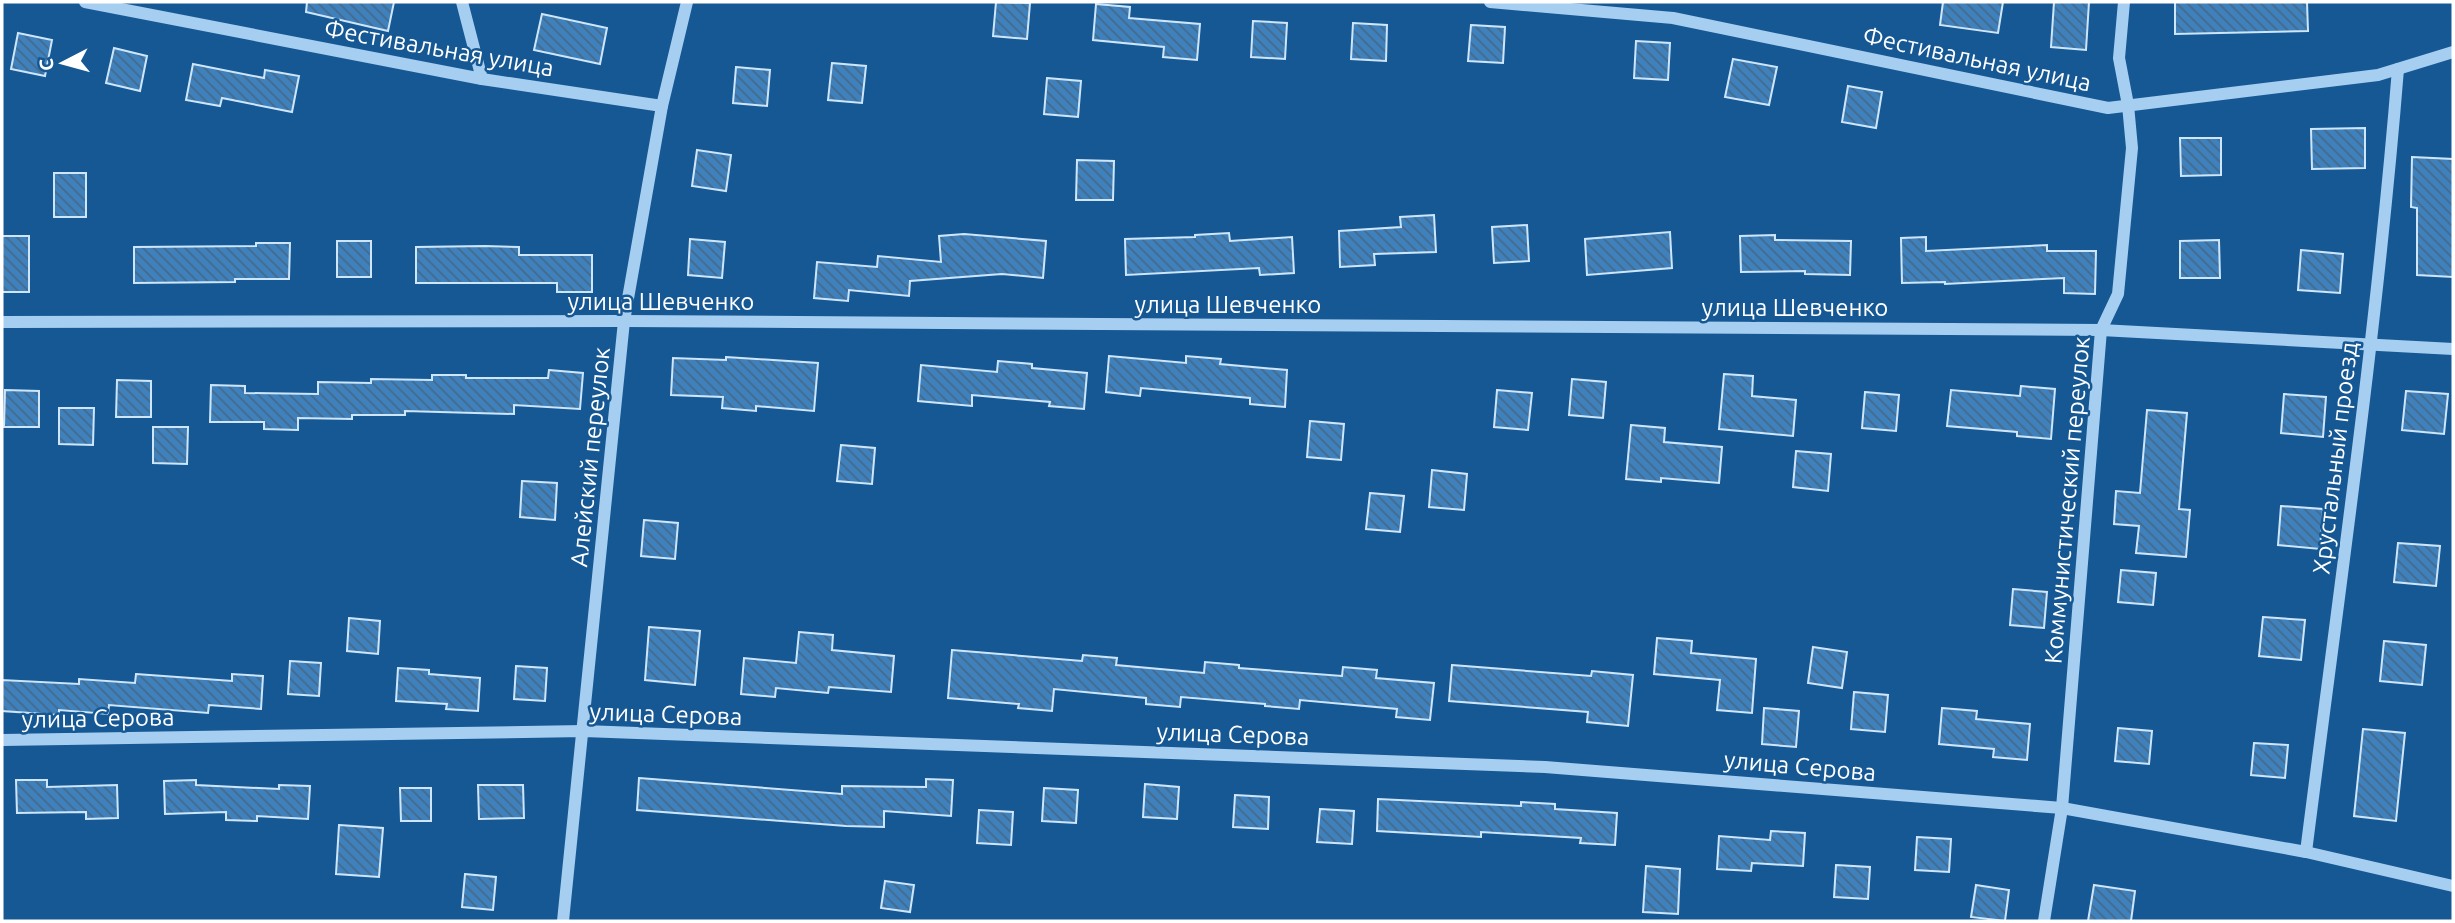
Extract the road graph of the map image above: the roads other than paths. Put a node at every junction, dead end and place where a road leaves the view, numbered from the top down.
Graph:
1 (85, 2) edge
2 (463, 2) edge
3 (687, 2) edge
4 (1490, 2) edge
5 (2124, 2) edge
6 (2453, 52) edge
7 (2398, 69) junction
8 (482, 79) junction
9 (2128, 104) junction
10 (662, 106) junction
11 (624, 321) junction
12 (2, 322) edge
13 (2101, 330) junction
14 (2371, 345) junction
15 (2453, 349) edge
16 (584, 732) junction
17 (2, 740) edge
18 (2062, 808) junction
19 (2306, 852) junction
20 (2453, 886) edge
21 (563, 921) edge
22 (2044, 921) edge

1 - 8 street, Фестивальная улица
2 - 8 street
3 - 10 street, Алейский переулок
4 - 9 street, Фестивальная улица
5 - 9 street, Коммунистический переулок
6 - 7 street, Фестивальная улица
7 - 9 street, Фестивальная улица
7 - 14 street, Хрустальный проезд
8 - 10 street, Фестивальная улица
9 - 13 street, Коммунистический переулок
10 - 11 street, Алейский переулок
11 - 12 street, улица Шевченко
11 - 13 street, улица Шевченко
11 - 16 street, Алейский переулок
13 - 14 street, улица Шевченко
13 - 18 street, Коммунистический переулок
14 - 15 street, улица Шевченко
14 - 19 street, Хрустальный проезд
16 - 17 street, улица Серова
16 - 18 street, улица Серова
16 - 21 street, Алейский переулок
18 - 19 street, улица Серова
18 - 22 street, Коммунистический переулок
19 - 20 street, улица Серова

